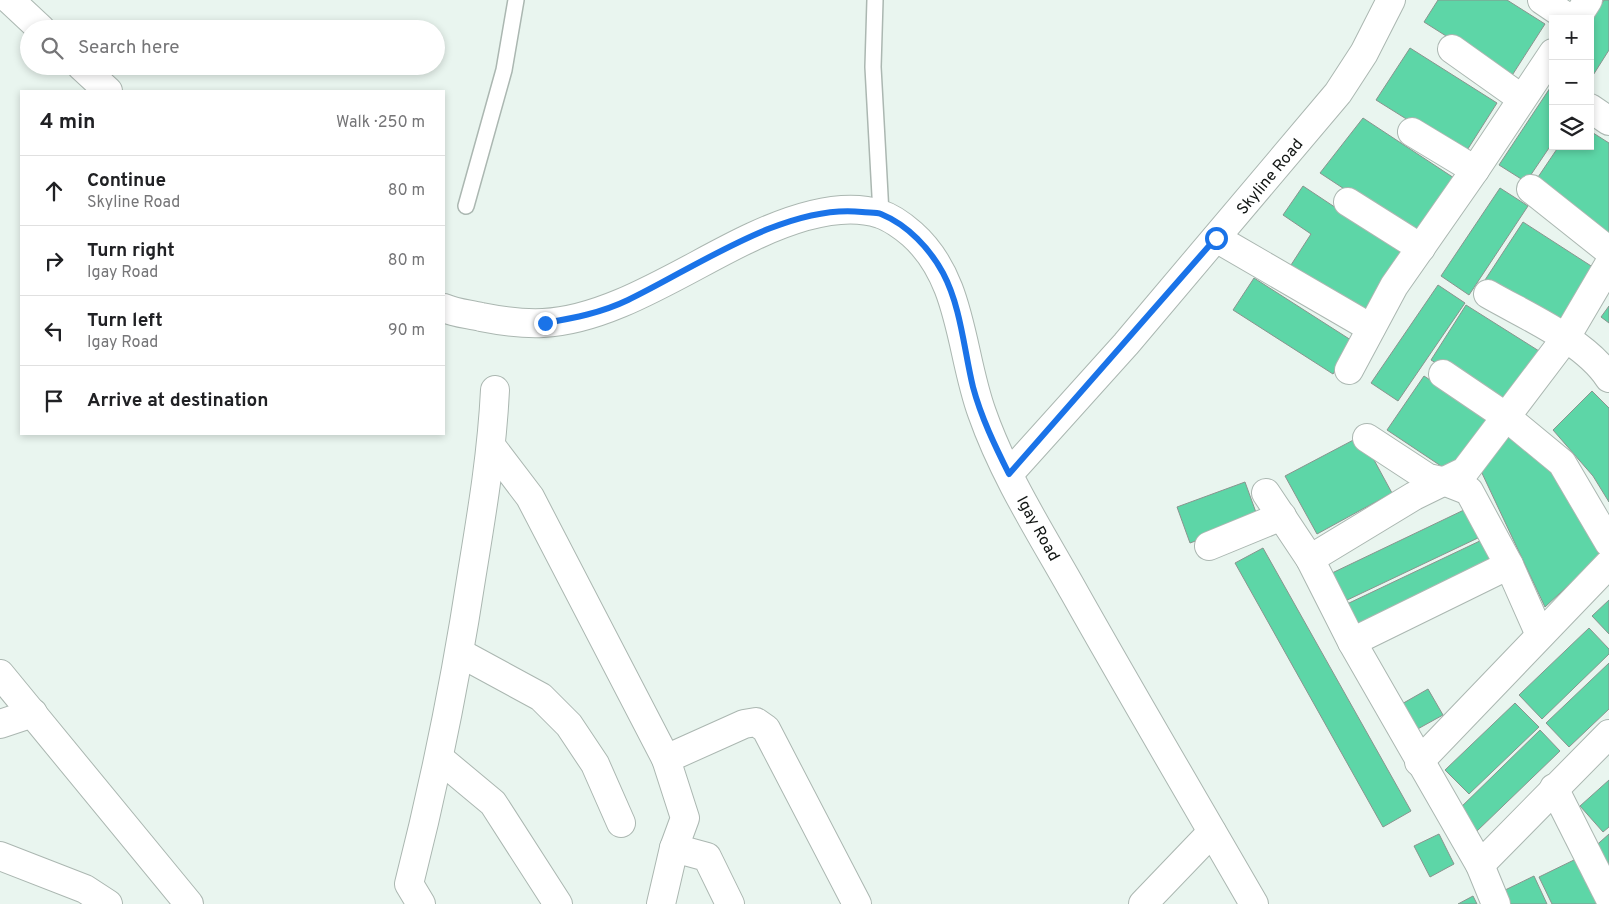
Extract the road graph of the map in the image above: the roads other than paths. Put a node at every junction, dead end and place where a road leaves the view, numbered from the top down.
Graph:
1 (10, 0) edge
2 (516, 0) edge
3 (875, 0) edge
4 (1391, 0) edge
5 (1542, 0) edge
6 (1588, 0) edge
7 (1564, 15) edge
8 (1579, 15) edge
9 (31, 20) edge
10 (1452, 49) dead end
11 (1549, 59) edge
12 (91, 75) edge
13 (107, 90) edge
14 (1521, 98) junction
15 (1594, 111) edge
16 (1609, 120) edge
17 (1412, 132) dead end
18 (1475, 170) junction
19 (1530, 189) dead end
20 (1348, 202) dead end
21 (466, 206) dead end
22 (881, 214) junction
23 (1216, 238) junction
24 (1421, 248) junction
25 (1609, 251) edge
26 (1609, 264) edge
27 (1488, 294) dead end
28 (445, 308) edge
29 (1371, 328) junction
30 (1565, 339) junction
31 (1349, 370) dead end
32 (1444, 374) dead end
33 (1609, 378) edge
34 (495, 390) dead end
35 (1505, 416) junction
36 (1366, 438) dead end
37 (492, 447) junction
38 (1009, 474) junction
39 (1446, 482) junction
40 (1266, 492) dead end
41 (1282, 516) junction
42 (1609, 543) edge
43 (1209, 546) dead end
44 (1310, 559) junction
45 (1609, 564) edge
46 (1509, 565) junction
47 (1540, 635) junction
48 (1352, 642) junction
49 (460, 653) junction
50 (0, 674) edge
51 (33, 713) junction
52 (0, 724) edge
53 (1609, 734) edge
54 (439, 758) junction
55 (666, 759) junction
56 (1419, 762) junction
57 (1554, 788) junction
58 (621, 822) dead end
59 (1212, 832) junction
60 (674, 848) junction
61 (0, 856) edge
62 (1480, 865) junction
63 (1607, 888) edge
64 (108, 904) edge
65 (188, 904) edge
66 (421, 904) edge
67 (558, 904) edge
68 (661, 904) edge
69 (730, 904) edge
70 (857, 904) edge
71 (1143, 904) edge
72 (1254, 904) edge
73 (1496, 904) edge

1 - 9 street
2 - 21 lane
3 - 22 lane
4 - 23 street, Skyline Road
5 - 7 street
6 - 8 street
10 - 14 street
11 - 14 street
12 - 13 street
14 - 18 street
15 - 16 street
17 - 18 street
18 - 24 street
19 - 25 street
20 - 24 street
22 - 28 street, Igay Road
22 - 38 street, Igay Road
23 - 29 street
23 - 38 street, Skyline Road
24 - 29 street
26 - 30 street
27 - 30 street
29 - 31 street
30 - 33 street
30 - 35 street
32 - 35 street
34 - 37 street
35 - 39 street
35 - 42 street
36 - 39 street
37 - 49 street
37 - 55 street
38 - 59 street, Igay Road
39 - 44 street
39 - 46 street
40 - 41 street
41 - 43 street
41 - 44 street
44 - 48 street
45 - 47 street
46 - 47 street
46 - 48 street
47 - 56 street
48 - 56 street
49 - 54 street
49 - 58 street
50 - 51 street
51 - 52 street
51 - 65 street
53 - 57 street
54 - 66 street
54 - 67 street
55 - 60 street
55 - 70 street
56 - 62 street
57 - 62 street
57 - 63 street
59 - 71 street
59 - 72 street, Igay Road
60 - 68 street
60 - 69 street
61 - 64 street
62 - 73 street

